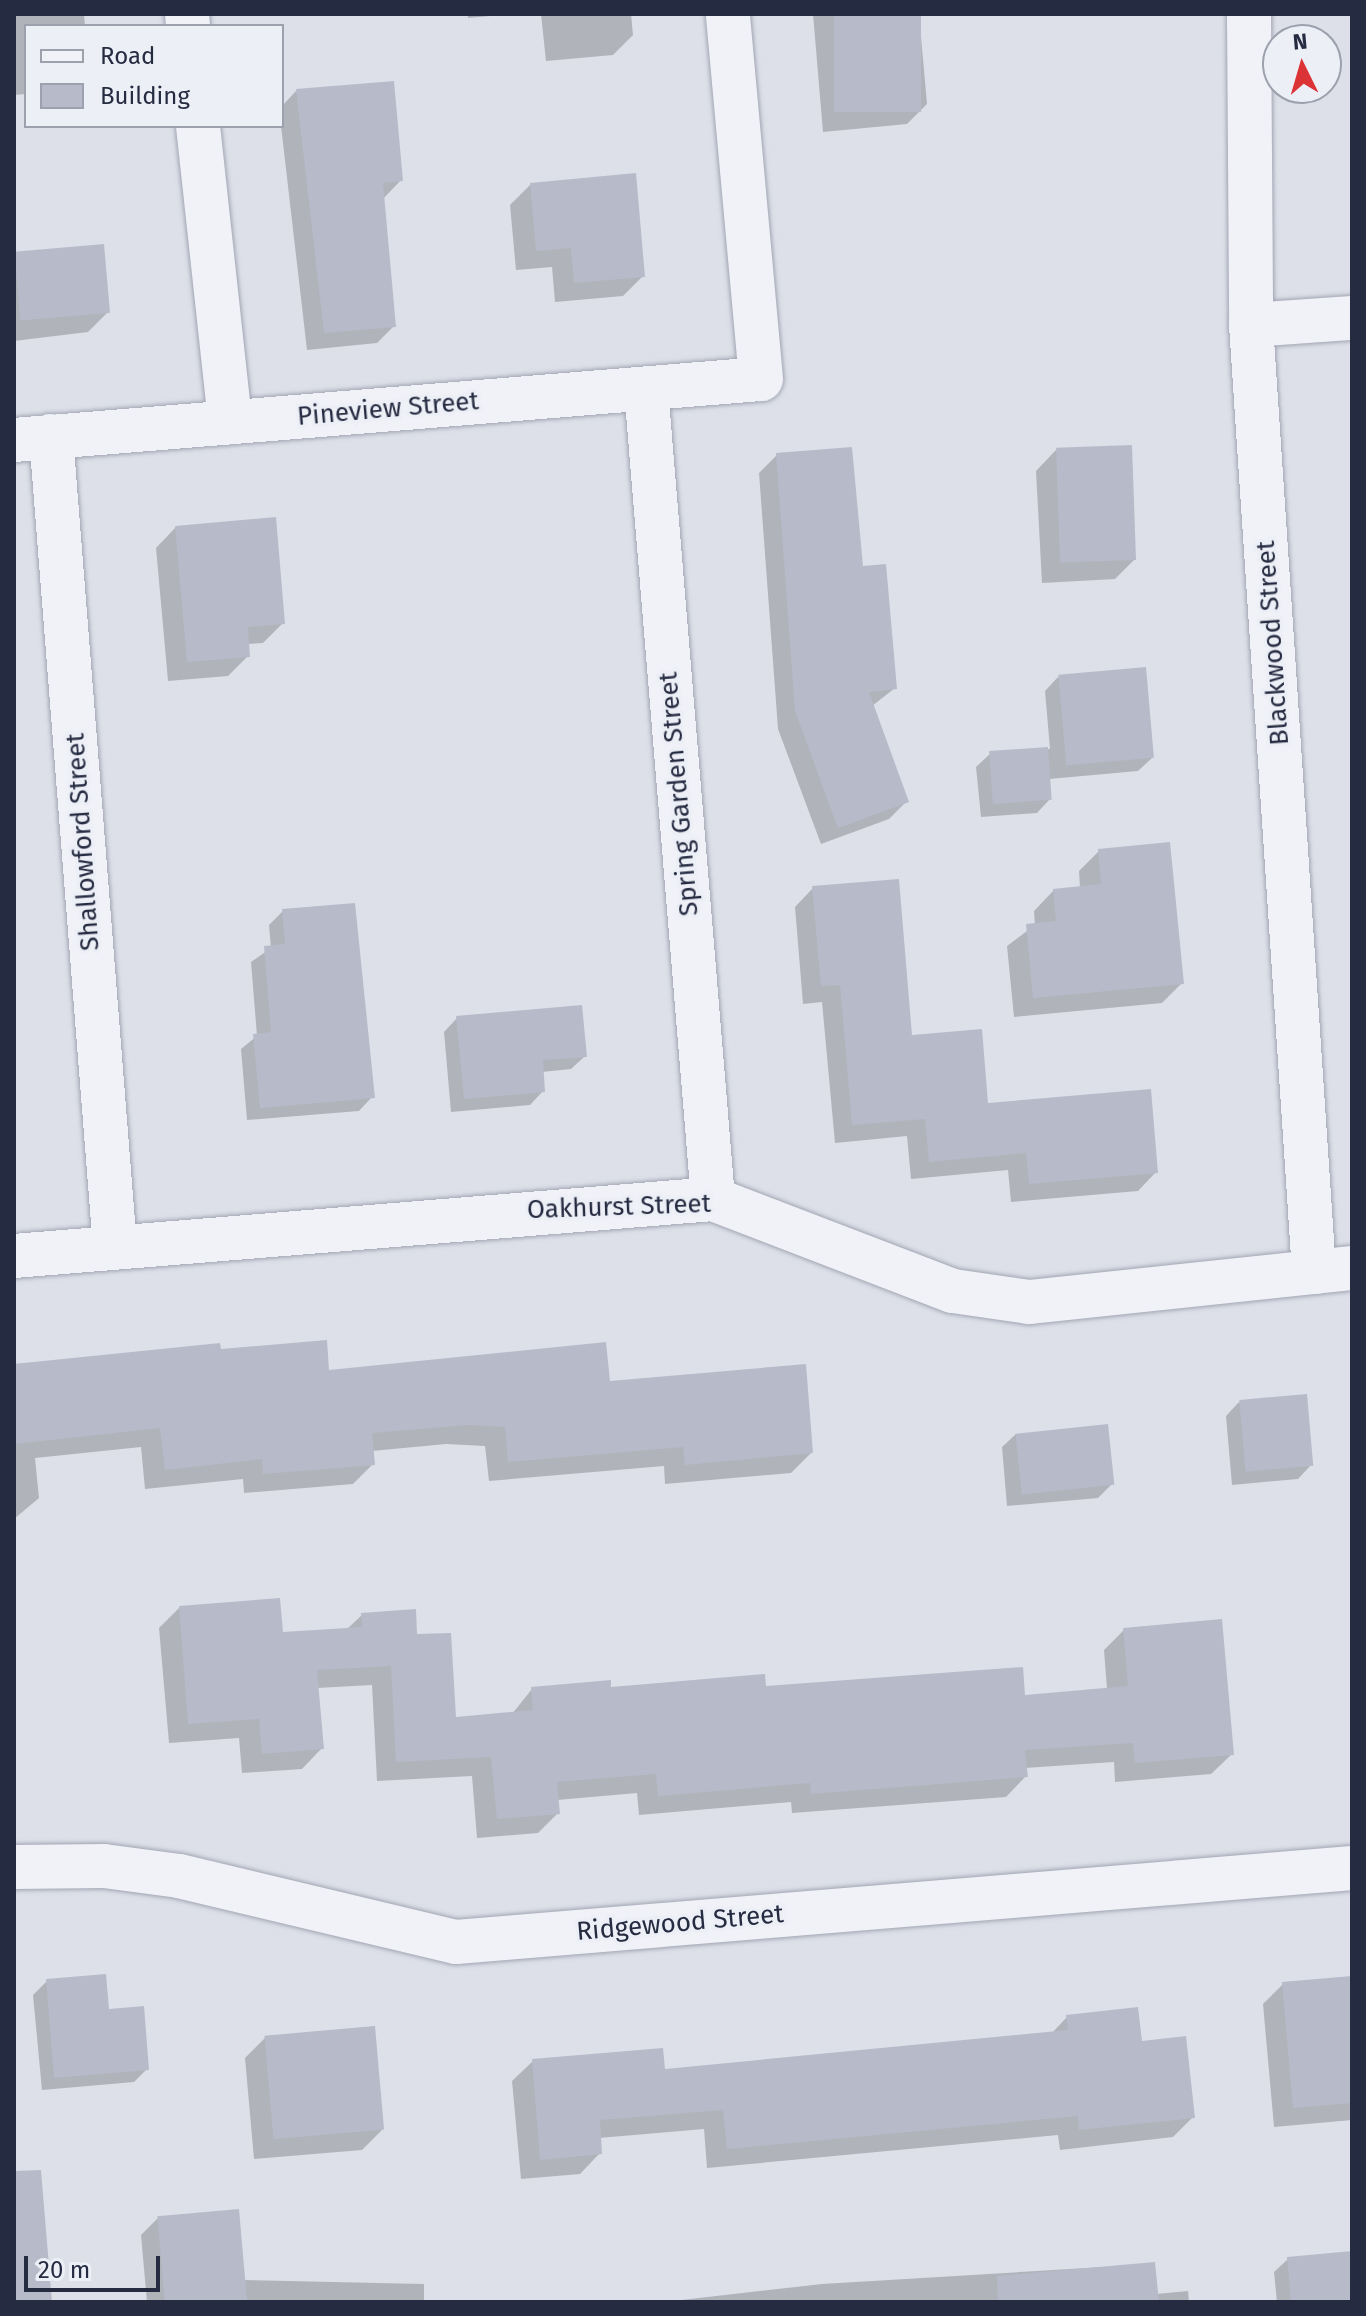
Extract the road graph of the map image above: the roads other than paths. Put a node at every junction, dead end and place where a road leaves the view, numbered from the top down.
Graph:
1 (728, 14) edge
2 (1249, 14) edge
3 (198, 128) edge
4 (1352, 318) edge
5 (1251, 325) junction
6 (646, 389) junction
7 (230, 422) junction
8 (32, 438) edge
9 (713, 1199) junction
10 (115, 1247) junction
11 (14, 1256) edge
12 (1333, 1270) edge
13 (14, 1867) edge
14 (1352, 1868) edge

1 - 6 street, Pineview Street
2 - 5 street, Blackwood Street
3 - 7 street
4 - 5 street
5 - 12 street, Blackwood Street
6 - 7 street, Pineview Street
6 - 9 street, Spring Garden Street
7 - 8 street, Pineview Street
8 - 10 street, Shallowford Street
9 - 10 street, Oakhurst Street
9 - 12 street, Oakhurst Street
10 - 11 street, Oakhurst Street
13 - 14 street, Ridgewood Street

